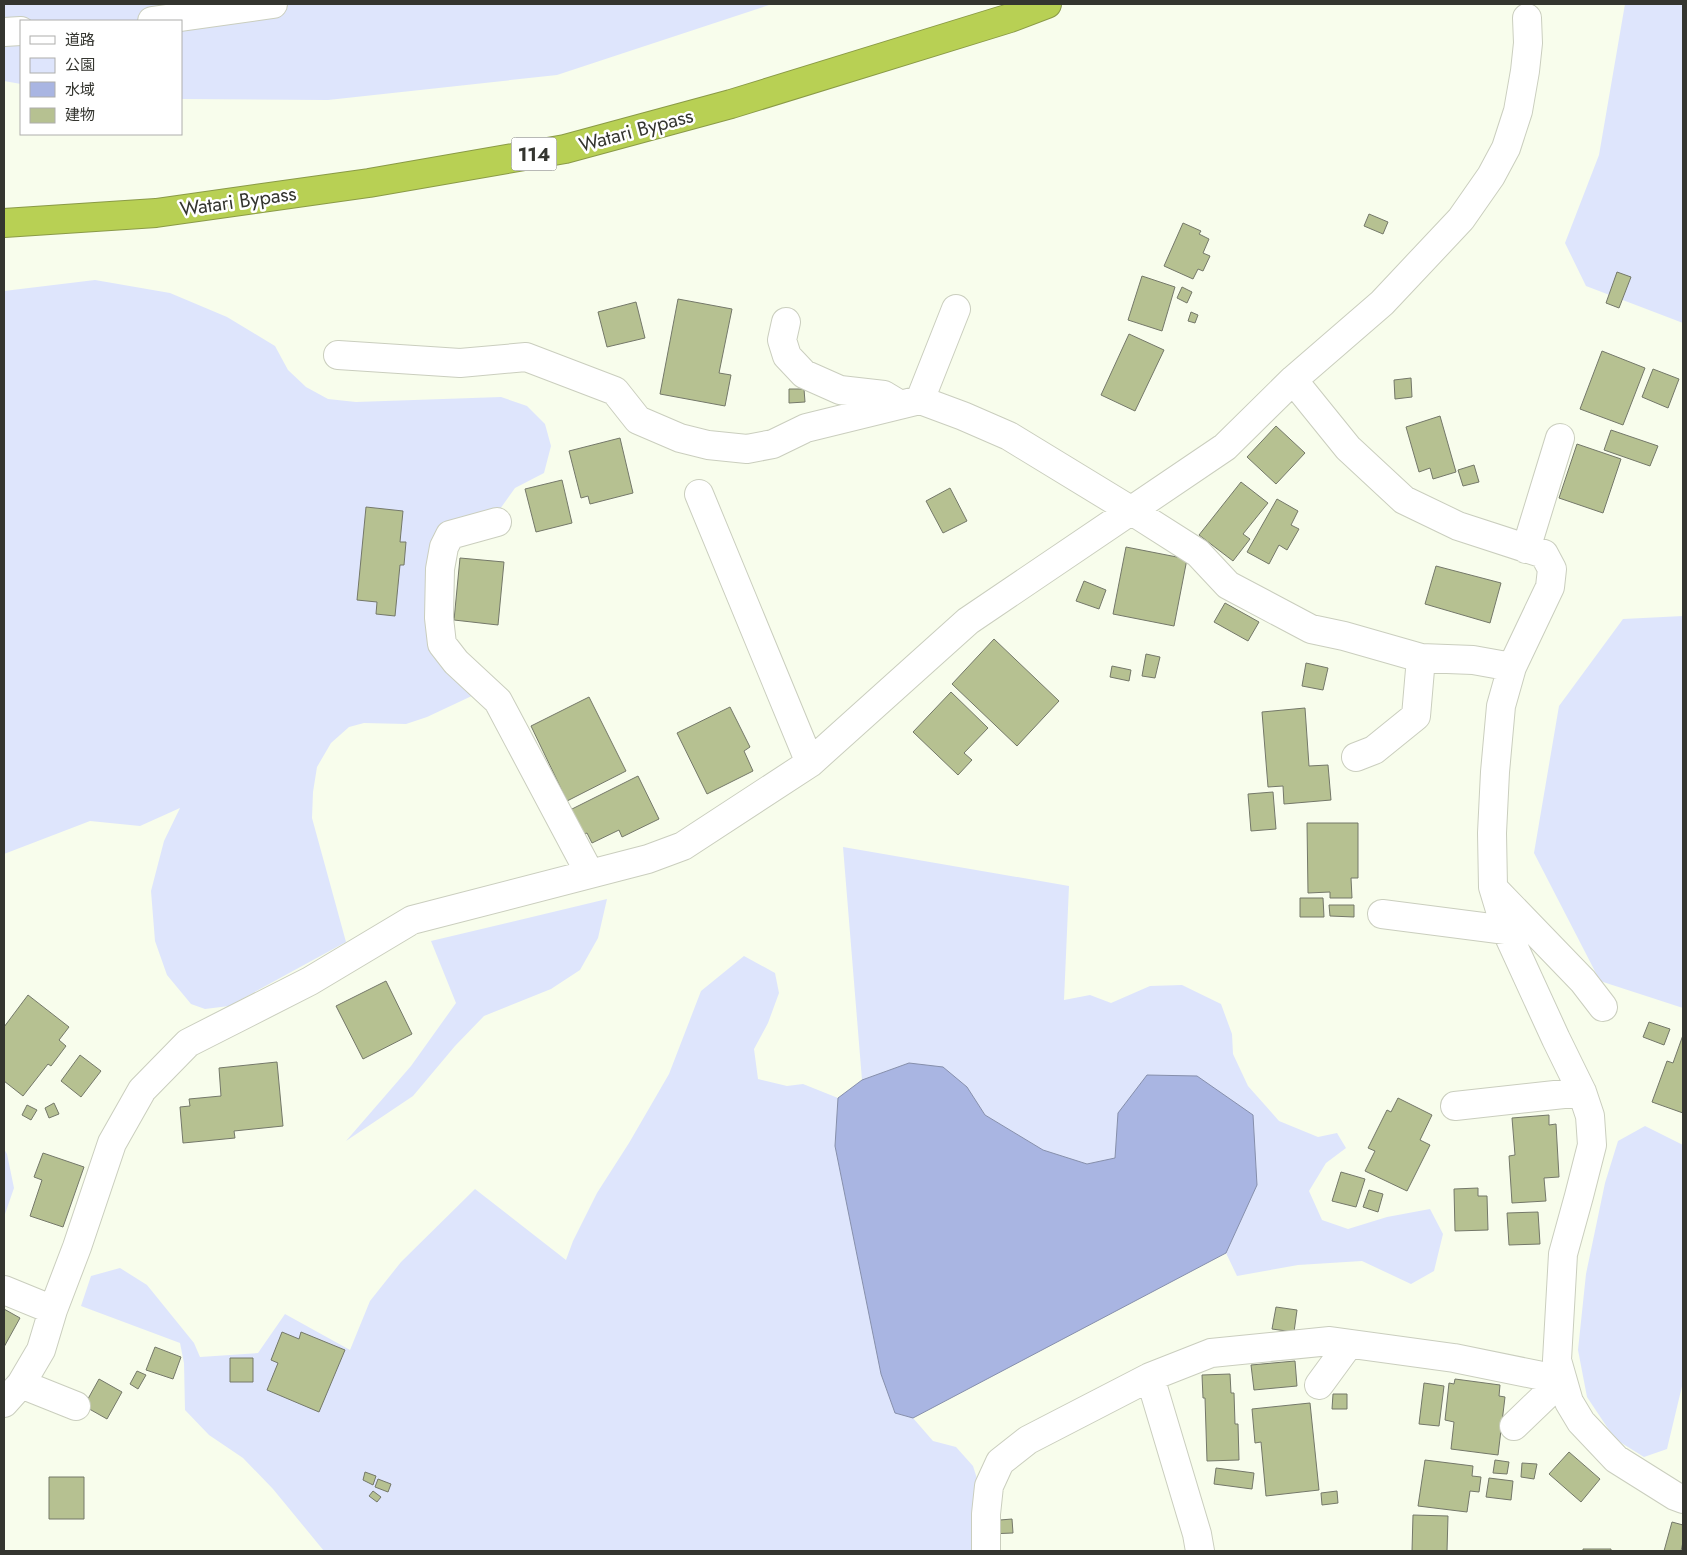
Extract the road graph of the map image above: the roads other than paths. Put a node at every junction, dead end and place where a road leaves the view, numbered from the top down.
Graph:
1 (273, 4) edge
2 (1047, 4) edge
3 (1527, 18) dead end
4 (159, 20) edge
5 (20, 31) edge
6 (4, 32) edge
7 (4, 223) edge
8 (956, 310) dead end
9 (786, 322) dead end
10 (338, 355) dead end
11 (1292, 380) junction
12 (910, 402) junction
13 (1560, 438) dead end
14 (699, 494) dead end
15 (1132, 511) junction
16 (497, 522) dead end
17 (1526, 549) junction
18 (1421, 658) junction
19 (1512, 667) junction
20 (1356, 757) dead end
21 (810, 763) junction
22 (590, 874) junction
23 (1493, 887) junction
24 (1382, 914) dead end
25 (1506, 930) junction
26 (1603, 1007) dead end
27 (1582, 1092) junction
28 (1455, 1106) dead end
29 (4, 1290) edge
30 (53, 1310) junction
31 (1349, 1344) junction
32 (1150, 1377) junction
33 (1562, 1380) junction
34 (1319, 1385) dead end
35 (12, 1394) edge
36 (76, 1406) dead end
37 (1514, 1426) dead end
38 (1683, 1499) edge
39 (986, 1551) edge
40 (1200, 1551) edge

1 - 4 street
2 - 7 highway, Watari Bypass / 114
3 - 11 street
5 - 6 street
8 - 12 street
9 - 12 street
10 - 12 street
11 - 15 street
11 - 17 street
12 - 15 street
13 - 17 street
14 - 21 street
15 - 18 street
15 - 21 street
16 - 22 street
17 - 19 street
18 - 19 street
18 - 20 street
19 - 23 street
21 - 22 street
22 - 30 street
23 - 25 street
23 - 26 street
24 - 25 street
25 - 27 street
27 - 28 street
27 - 33 street
29 - 30 street
30 - 35 street
31 - 32 street
31 - 33 street
31 - 34 street
32 - 39 street
32 - 40 street
33 - 37 street
33 - 38 street
35 - 36 street

